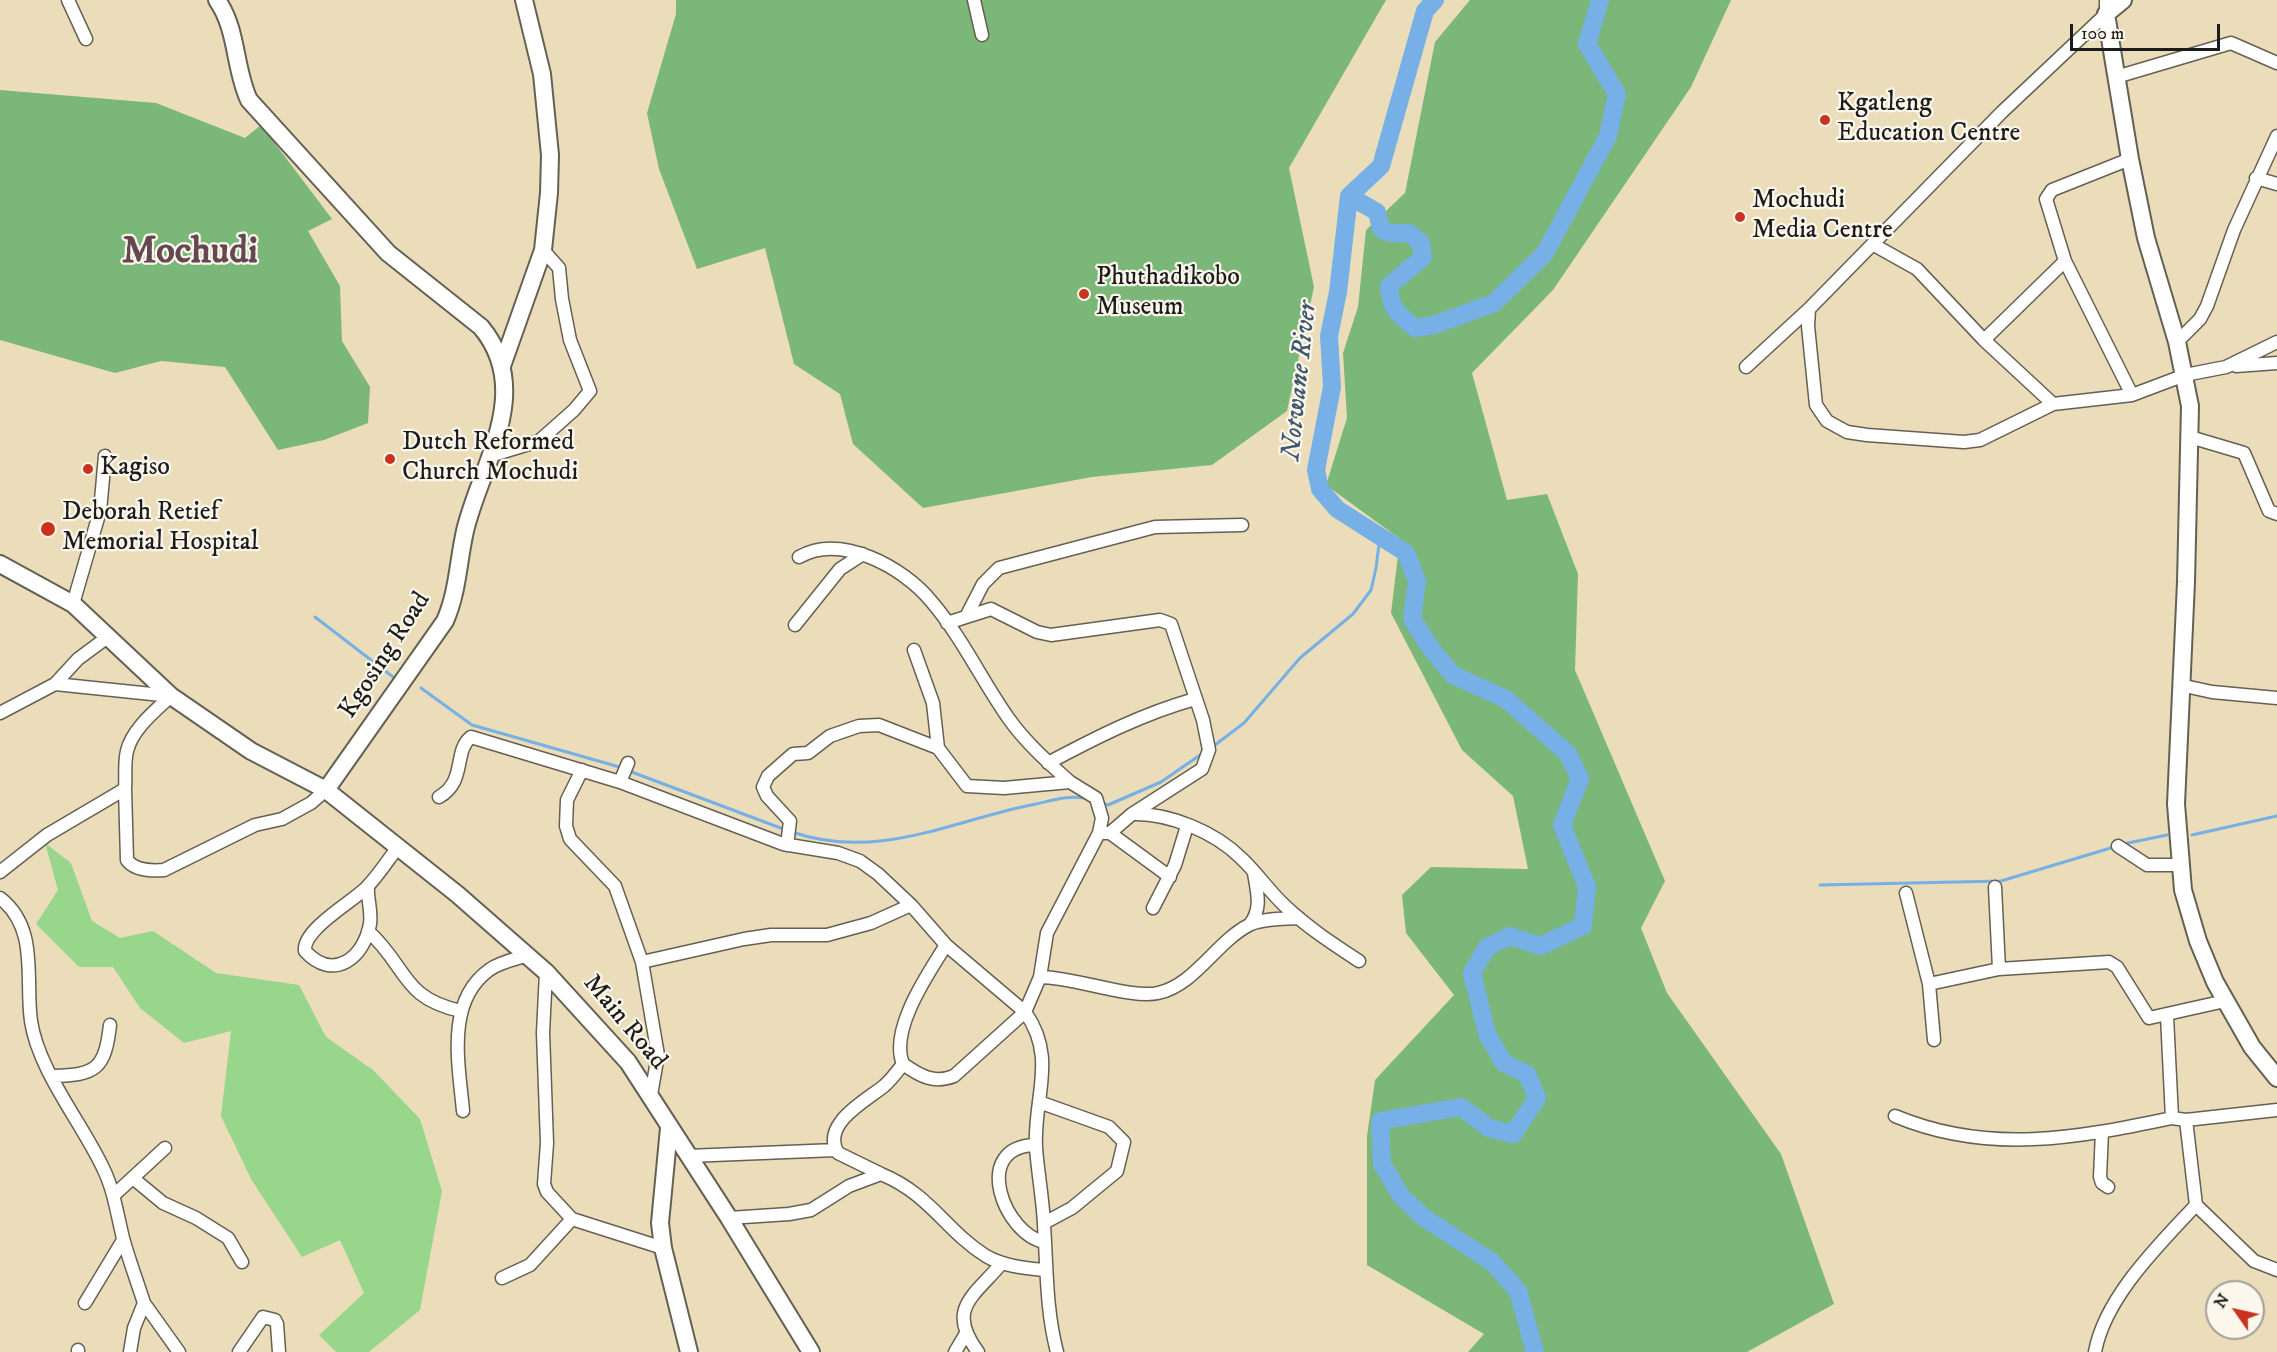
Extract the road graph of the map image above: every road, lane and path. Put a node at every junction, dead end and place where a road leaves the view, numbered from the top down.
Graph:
1 (68, 0) edge
2 (218, 0) edge
3 (524, 0) edge
4 (974, 0) edge
5 (2123, 0) edge
6 (2106, 7) edge
7 (982, 35) dead end
8 (86, 39) dead end
9 (2277, 63) edge
10 (2116, 78) junction
11 (2277, 136) edge
12 (2130, 159) junction
13 (2256, 178) junction
14 (2277, 184) edge
15 (1874, 244) junction
16 (543, 250) junction
17 (2065, 261) junction
18 (1809, 309) junction
19 (1983, 340) junction
20 (2177, 342) junction
21 (2277, 342) edge
22 (2277, 363) edge
23 (502, 366) junction
24 (1746, 367) dead end
25 (2226, 368) junction
26 (2185, 375) junction
27 (2132, 395) junction
28 (2053, 404) junction
29 (2190, 437) junction
30 (493, 455) junction
31 (105, 456) dead end
32 (2277, 514) edge
33 (1242, 525) dead end
34 (863, 554) junction
35 (799, 556) dead end
36 (0, 564) edge
37 (73, 604) junction
38 (967, 615) junction
39 (947, 623) junction
40 (795, 626) dead end
41 (109, 636) junction
42 (914, 650) dead end
43 (55, 684) junction
44 (2180, 685) junction
45 (171, 696) junction
46 (2277, 698) edge
47 (1195, 699) junction
48 (0, 713) edge
49 (938, 748) junction
50 (1048, 763) junction
51 (628, 764) dead end
52 (582, 770) junction
53 (622, 779) junction
54 (1070, 782) junction
55 (125, 789) junction
56 (326, 790) junction
57 (439, 797) dead end
58 (1132, 814) junction
59 (1187, 826) junction
60 (1104, 833) junction
61 (789, 835) junction
62 (2118, 846) dead end
63 (398, 847) junction
64 (2180, 865) junction
65 (0, 872) edge
66 (1254, 873) junction
67 (1170, 877) junction
68 (368, 886) junction
69 (1995, 887) dead end
70 (1906, 893) dead end
71 (0, 898) edge
72 (911, 905) junction
73 (1153, 908) dead end
74 (1299, 918) junction
75 (1251, 923) junction
76 (368, 931) junction
77 (946, 945) junction
78 (529, 956) junction
79 (1359, 961) dead end
80 (642, 962) junction
81 (1999, 969) junction
82 (546, 972) junction
83 (1040, 977) junction
84 (1929, 984) junction
85 (2225, 1001) junction
86 (461, 1011) junction
87 (1025, 1012) junction
88 (2167, 1016) junction
89 (110, 1025) dead end
90 (1934, 1040) dead end
91 (2271, 1063) edge
92 (903, 1064) junction
93 (52, 1076) junction
94 (2277, 1078) edge
95 (651, 1095) junction
96 (1039, 1102) junction
97 (464, 1110) dead end
98 (2277, 1110) edge
99 (1895, 1116) dead end
100 (2172, 1118) junction
101 (2186, 1120) junction
102 (669, 1128) junction
103 (2102, 1132) junction
104 (1036, 1146) junction
105 (165, 1148) dead end
106 (836, 1150) junction
107 (688, 1156) junction
108 (881, 1174) junction
109 (134, 1179) junction
110 (2109, 1187) dead end
111 (114, 1195) junction
112 (2196, 1205) junction
113 (729, 1218) junction
114 (572, 1219) junction
115 (1044, 1223) junction
116 (123, 1240) junction
117 (1045, 1242) junction
118 (663, 1248) junction
119 (242, 1262) dead end
120 (1002, 1263) junction
121 (1044, 1270) junction
122 (2277, 1270) edge
123 (502, 1278) dead end
124 (86, 1303) dead end
125 (144, 1303) junction
126 (965, 1335) junction
127 (130, 1352) edge
128 (179, 1352) edge
129 (239, 1352) edge
130 (279, 1352) edge
131 (689, 1352) edge
132 (811, 1352) edge
133 (955, 1352) edge
134 (978, 1352) edge
135 (1058, 1352) edge
136 (2095, 1352) edge

1 - 8 street
2 - 23 street
3 - 16 street
4 - 7 street
5 - 6 street
6 - 10 street
6 - 15 street
9 - 10 street
10 - 12 street
11 - 13 street
12 - 17 street
12 - 20 street
13 - 14 street
13 - 20 street
15 - 18 street
15 - 19 street
16 - 23 street
16 - 30 street
17 - 19 street
17 - 27 street
18 - 24 street
18 - 28 street
19 - 28 street
20 - 26 street
21 - 25 street
22 - 25 street
23 - 30 street, Kgosing Road
25 - 26 street
26 - 27 street
26 - 29 street
27 - 28 street
29 - 32 street
29 - 44 street
30 - 56 street, Kgosing Road
31 - 37 street
33 - 38 street
34 - 35 street
34 - 39 street
34 - 40 street
36 - 37 street, Main Road
37 - 41 street, Main Road
38 - 39 street
38 - 47 street
39 - 50 street
41 - 43 street
41 - 45 street, Main Road
42 - 49 street
43 - 45 street
43 - 48 street
44 - 46 street
44 - 64 street
45 - 55 street
45 - 56 street, Main Road
47 - 50 street
47 - 58 street
49 - 54 street
49 - 61 street
50 - 54 street
51 - 53 street
52 - 53 street
52 - 57 street
52 - 80 street
53 - 61 street
54 - 60 street
55 - 56 street
55 - 65 street
56 - 63 street, Main Road
58 - 59 street
58 - 60 street
59 - 66 street
59 - 67 street
60 - 67 street
60 - 83 street
61 - 72 street
62 - 64 street
63 - 68 street
63 - 78 street, Main Road
64 - 85 street
66 - 74 street
66 - 75 street
67 - 73 street
68 - 76 street
68 - 76 street
69 - 81 street
70 - 84 street
71 - 93 street
72 - 77 street
72 - 80 street
74 - 75 street
74 - 79 street
75 - 83 street
76 - 86 street
77 - 87 street
77 - 92 street
78 - 82 street, Main Road
78 - 86 street
80 - 95 street
81 - 84 street
81 - 88 street
82 - 95 street, Main Road
82 - 114 street
83 - 87 street
84 - 90 street
85 - 88 street
85 - 91 street
86 - 97 street
87 - 92 street
87 - 96 street
88 - 100 street
89 - 93 street
91 - 94 street
92 - 106 street
93 - 111 street
95 - 102 street, Main Road
96 - 104 street
96 - 115 street
98 - 101 street
99 - 103 street
100 - 101 street
100 - 103 street
101 - 112 street
102 - 107 street, Main Road
102 - 118 street
103 - 110 street
104 - 115 street
104 - 117 street
105 - 109 street
106 - 107 street
106 - 108 street
107 - 113 street, Main Road
108 - 113 street
108 - 120 street
109 - 111 street
109 - 119 street
111 - 116 street
112 - 122 street
112 - 136 street
113 - 132 street, Main Road
114 - 118 street
114 - 123 street
115 - 117 street
116 - 124 street
116 - 125 street
117 - 121 street
118 - 131 street
120 - 121 street
120 - 126 street
121 - 135 street
125 - 127 street
125 - 128 street
126 - 133 street
126 - 134 street
129 - 130 street

